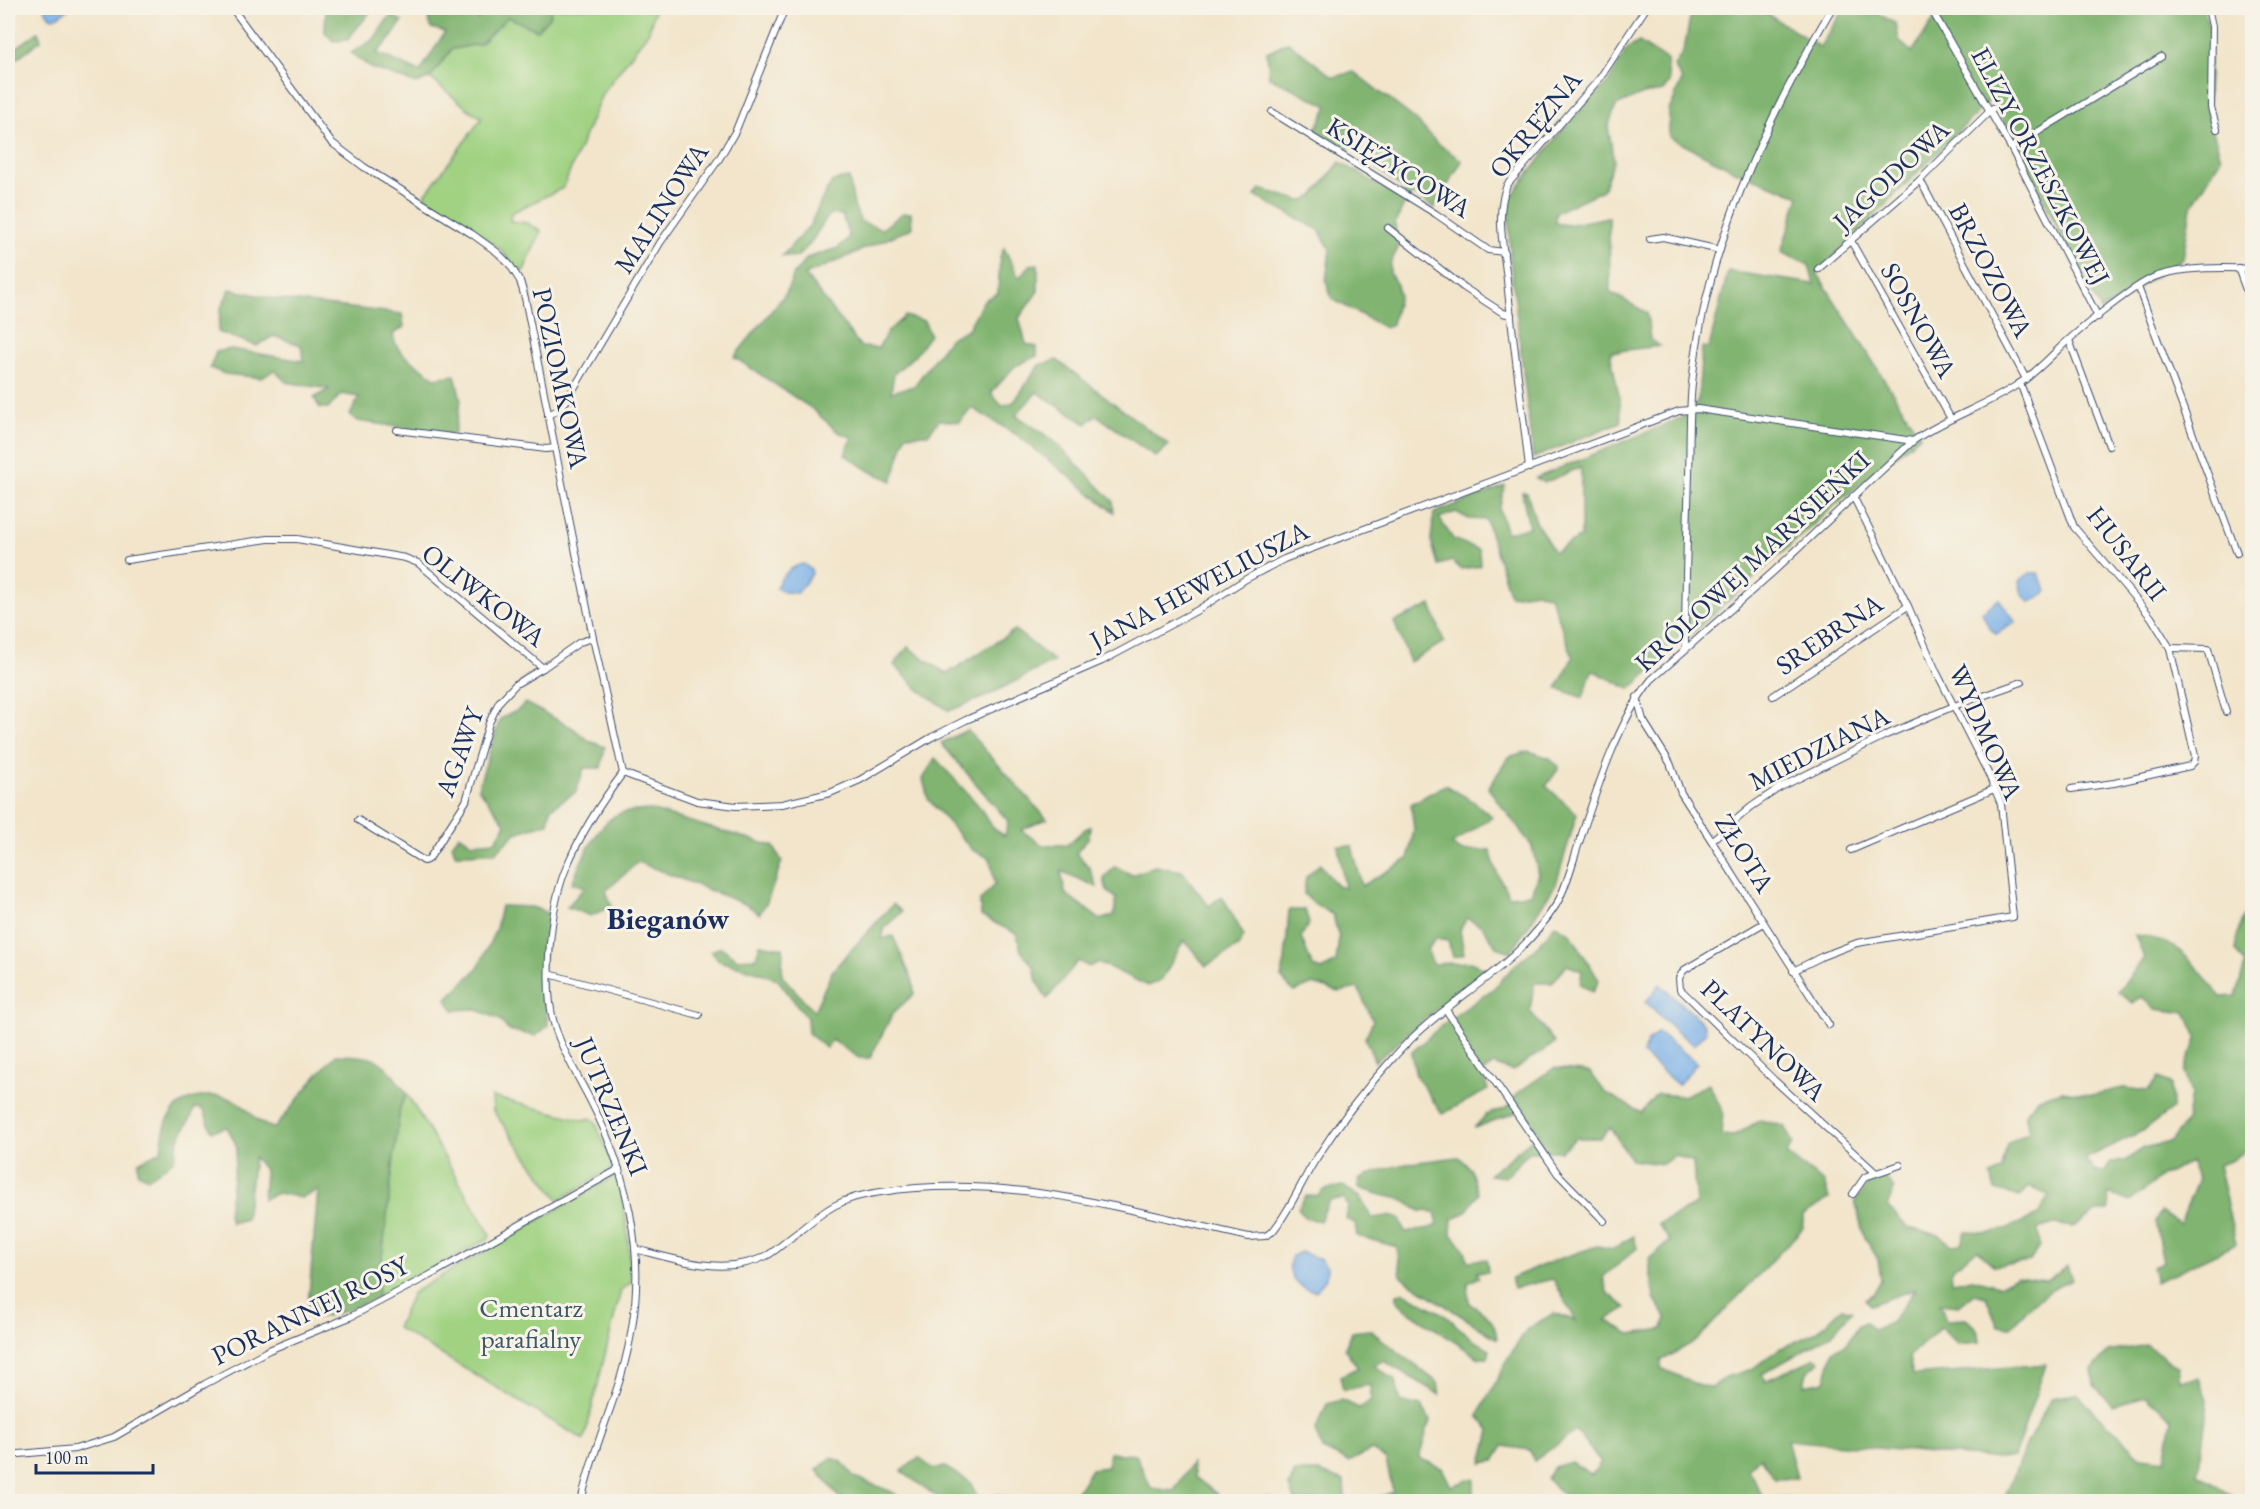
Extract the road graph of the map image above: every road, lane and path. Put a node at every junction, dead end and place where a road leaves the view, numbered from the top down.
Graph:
1 (232, 8) edge
2 (785, 8) edge
3 (1646, 8) edge
4 (1832, 8) edge
5 (1925, 8) edge
6 (2208, 8) edge
7 (2161, 57) dead end
8 (1992, 109) junction
9 (1272, 112) dead end
10 (2217, 129) dead end
11 (2011, 148) junction
12 (1920, 180) junction
13 (1388, 228) dead end
14 (1650, 239) dead end
15 (1851, 241) junction
16 (1720, 250) junction
17 (1504, 252) junction
18 (2238, 268) junction
19 (2253, 268) edge
20 (1818, 269) dead end
21 (2138, 287) junction
22 (2253, 306) edge
23 (1511, 315) junction
24 (2098, 318) junction
25 (2069, 340) junction
26 (2023, 381) junction
27 (1690, 409) junction
28 (548, 415) junction
29 (1951, 419) junction
30 (397, 430) dead end
31 (1913, 441) junction
32 (2109, 446) dead end
33 (555, 448) junction
34 (1529, 468) junction
35 (1853, 496) junction
36 (2237, 553) dead end
37 (127, 560) dead end
38 (1908, 606) junction
39 (592, 638) junction
40 (1685, 648) junction
41 (2170, 648) junction
42 (543, 668) junction
43 (2022, 682) dead end
44 (1773, 696) dead end
45 (1637, 697) junction
46 (1954, 706) junction
47 (2226, 712) dead end
48 (622, 773) junction
49 (1994, 789) junction
50 (2071, 789) dead end
51 (358, 820) dead end
52 (1712, 840) junction
53 (1851, 850) dead end
54 (1764, 923) junction
55 (1793, 972) junction
56 (549, 974) junction
57 (1446, 1010) junction
58 (699, 1014) dead end
59 (1829, 1025) dead end
60 (1900, 1165) dead end
61 (619, 1169) junction
62 (1876, 1173) junction
63 (1853, 1194) dead end
64 (1604, 1221) dead end
65 (635, 1249) junction
66 (8, 1455) edge
67 (581, 1502) edge

1 - 28 street, POZIOMKOWA
2 - 28 street, MALINOWA
3 - 17 street, OKRĘŻNA
4 - 16 street
5 - 8 street, ELIZY ORZESZKOWEJ
6 - 10 street
7 - 11 street
8 - 11 street, ELIZY ORZESZKOWEJ
8 - 12 street, JAGODOWA
9 - 17 street, KSIĘŻYCOWA
11 - 24 street, ELIZY ORZESZKOWEJ
12 - 15 street, JAGODOWA
12 - 26 street, BRZOZOWA
13 - 23 street
14 - 16 street
15 - 20 street, JAGODOWA
15 - 29 street, SOSNOWA
16 - 27 street
17 - 23 street, OKRĘŻNA
18 - 19 street, KRÓLOWEJ MARYSIEŃKI
18 - 21 street, KRÓLOWEJ MARYSIEŃKI
18 - 22 street
21 - 24 street, KRÓLOWEJ MARYSIEŃKI
21 - 36 street
23 - 34 street, OKRĘŻNA
24 - 25 street, KRÓLOWEJ MARYSIEŃKI
25 - 26 street, KRÓLOWEJ MARYSIEŃKI
25 - 32 street
26 - 29 street, KRÓLOWEJ MARYSIEŃKI
26 - 41 street, HUSARII
27 - 31 street, JANA HEWELIUSZA
27 - 34 street, JANA HEWELIUSZA
27 - 40 street
28 - 33 street, POZIOMKOWA
29 - 31 street, KRÓLOWEJ MARYSIEŃKI
30 - 33 street
31 - 35 street, KRÓLOWEJ MARYSIEŃKI
33 - 39 street, POZIOMKOWA
34 - 48 street, JANA HEWELIUSZA
35 - 38 street, WYDMOWA
35 - 40 street, KRÓLOWEJ MARYSIEŃKI
37 - 42 street, OLIWKOWA
38 - 44 street, SREBRNA
38 - 46 street, WYDMOWA
39 - 42 street, OLIWKOWA
39 - 48 street, POZIOMKOWA
40 - 45 street, KRÓLOWEJ MARYSIEŃKI
41 - 47 street
41 - 50 street, HUSARII
42 - 51 street, AGAWY
43 - 46 street, MIEDZIANA
45 - 52 street, ZŁOTA
45 - 57 street, KRÓLOWEJ MARYSIEŃKI
46 - 49 street, WYDMOWA
46 - 52 street, MIEDZIANA
48 - 56 street, JUTRZENKI
49 - 53 street
49 - 55 street, WYDMOWA
52 - 54 street, ZŁOTA
54 - 55 street, ZŁOTA
54 - 62 street, PLATYNOWA
55 - 59 street, ZŁOTA
56 - 58 street
56 - 61 street, JUTRZENKI
57 - 64 street
57 - 65 street, KRÓLOWEJ MARYSIEŃKI
60 - 62 street
61 - 65 street, JUTRZENKI
61 - 66 street, PORANNEJ ROSY
62 - 63 street
65 - 67 street, JUTRZENKI

